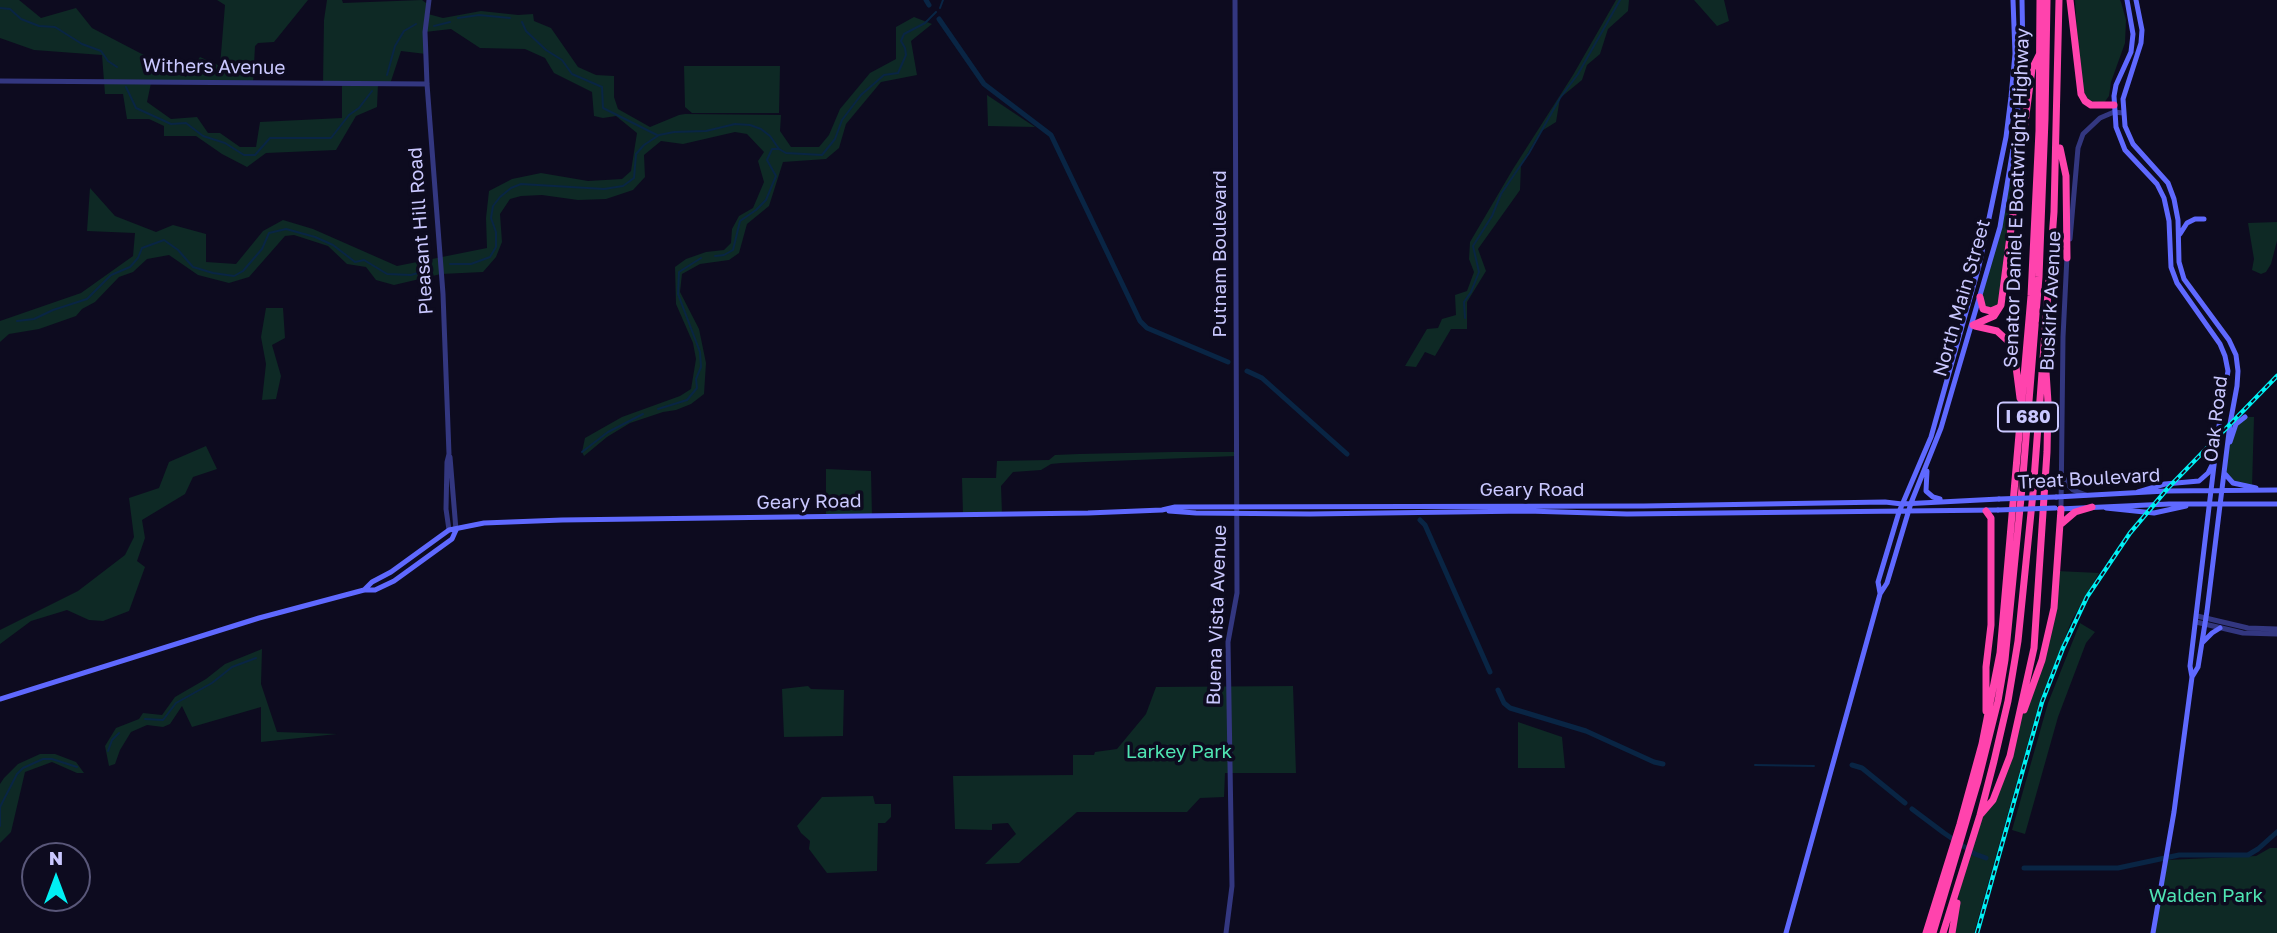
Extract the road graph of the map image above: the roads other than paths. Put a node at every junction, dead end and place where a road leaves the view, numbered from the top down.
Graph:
1 (1235, 0) edge
2 (2013, 0) edge
3 (2021, 0) edge
4 (2040, 0) edge
5 (2047, 0) edge
6 (2059, 0) edge
7 (2070, 0) edge
8 (2127, 0) edge
9 (2136, 0) edge
10 (430, 2) edge
11 (2040, 52) junction
12 (0, 81) edge
13 (427, 85) junction
14 (2123, 105) junction
15 (2114, 109) junction
16 (2123, 113) junction
17 (2057, 139) junction
18 (2204, 219) dead end
19 (2178, 236) junction
20 (2067, 258) junction
21 (1980, 297) junction
22 (2001, 305) junction
23 (1972, 325) junction
24 (1963, 326) junction
25 (2044, 350) junction
26 (2022, 416) junction
27 (2245, 417) dead end
28 (2228, 448) junction
29 (2216, 458) junction
30 (1927, 465) junction
31 (2061, 472) junction
32 (2225, 473) junction
33 (2269, 490) junction
34 (2277, 490) edge
35 (2212, 491) junction
36 (2222, 491) junction
37 (2132, 495) junction
38 (2089, 496) junction
39 (2058, 497) junction
40 (1946, 501) junction
41 (1911, 503) junction
42 (1902, 504) junction
43 (2277, 504) edge
44 (1560, 505) junction
45 (2210, 505) junction
46 (2221, 505) junction
47 (2092, 507) junction
48 (2058, 509) junction
49 (1237, 510) junction
50 (1909, 511) junction
51 (1986, 511) junction
52 (1899, 512) junction
53 (1560, 513) junction
54 (2061, 525) junction
55 (453, 530) junction
56 (364, 590) junction
57 (1880, 594) junction
58 (2196, 619) junction
59 (2205, 620) junction
60 (2220, 628) junction
61 (2277, 631) edge
62 (2202, 644) junction
63 (2192, 677) junction
64 (0, 699) edge
65 (1987, 724) junction
66 (2014, 737) junction
67 (1980, 816) junction
68 (1963, 827) junction
69 (1954, 854) junction
70 (1965, 865) junction
71 (1226, 933) edge
72 (1786, 933) edge
73 (1926, 933) edge
74 (1933, 933) edge
75 (1943, 933) edge
76 (1952, 933) edge
77 (2154, 933) edge

1 - 49 street, Putnam Boulevard
2 - 24 main road, North Main Street
3 - 21 main road, North Main Street
4 - 11 highway, Senator Daniel E Boatwright Highway / I 680
5 - 68 highway, I 680
6 - 17 highway, Senator Daniel E Boatwright Highway / I 680
7 - 15 highway
8 - 15 main road
9 - 14 main road
10 - 13 street, Pleasant Hill Road
11 - 22 highway
11 - 26 highway, Senator Daniel E Boatwright Highway / I 680
12 - 13 street, Withers Avenue
13 - 55 street, Pleasant Hill Road
14 - 15 main road
14 - 16 main road
15 - 16 street
15 - 20 street, Buskirk Avenue
15 - 29 main road, Oak Road
16 - 19 main road, Oak Road
17 - 20 highway
17 - 25 highway, Senator Daniel E Boatwright Highway / I 680
18 - 19 main road
19 - 28 main road, Oak Road
20 - 31 street, Buskirk Avenue
21 - 22 highway
21 - 23 main road, North Main Street
22 - 23 highway
23 - 24 main road
23 - 26 highway
23 - 30 main road, North Main Street
24 - 42 main road, North Main Street
25 - 66 highway
25 - 67 highway, Senator Daniel E Boatwright Highway / I 680
26 - 65 highway, Senator Daniel E Boatwright Highway / I 680
27 - 28 main road
28 - 32 main road, Oak Road
29 - 35 main road, Oak Road
29 - 37 main road
30 - 40 main road
30 - 41 main road, North Main Street
31 - 38 street
31 - 39 street, Buskirk Avenue
32 - 33 main road
32 - 36 main road, Oak Road
33 - 34 main road, Treat Boulevard
33 - 36 main road, Treat Boulevard
35 - 36 main road, Treat Boulevard
35 - 37 main road, Treat Boulevard
35 - 45 main road, Oak Road
36 - 46 main road, Oak Road
37 - 38 main road, Treat Boulevard
38 - 39 main road, Treat Boulevard
39 - 40 main road, Treat Boulevard, bridge
39 - 48 street, Buskirk Avenue
40 - 41 main road, Treat Boulevard
41 - 42 main road, Treat Boulevard
41 - 50 main road, North Main Street
42 - 44 main road, Geary Road
42 - 52 main road, North Main Street
43 - 46 main road, Treat Boulevard
44 - 49 main road, Geary Road
44 - 53 main road
45 - 46 main road, Treat Boulevard
45 - 47 main road, Treat Boulevard
45 - 58 main road, Oak Road
46 - 59 main road, Oak Road
47 - 48 main road, Treat Boulevard
47 - 54 highway
48 - 51 main road, Treat Boulevard, bridge
48 - 54 highway
49 - 53 main road, Geary Road
49 - 55 main road, Geary Road
49 - 71 street, Buena Vista Avenue
50 - 51 main road, Treat Boulevard
50 - 52 main road, Treat Boulevard
50 - 57 main road, North Main Street
51 - 65 highway
52 - 53 main road, Geary Road
52 - 57 main road, North Main Street
54 - 66 highway
55 - 56 main road, Geary Road
55 - 56 main road
56 - 64 main road
57 - 72 main road, North Main Street
58 - 59 street
58 - 63 main road, Oak Road
59 - 60 street
59 - 61 street
59 - 62 main road, Oak Road
60 - 61 street
60 - 62 main road
62 - 63 main road, Oak Road
63 - 77 main road, Oak Road
65 - 68 highway, Senator Daniel E Boatwright Highway / I 680
66 - 67 highway
67 - 70 highway, Senator Daniel E Boatwright Highway / I 680
68 - 69 highway, Senator Daniel E Boatwright Highway / I 680
69 - 73 highway, Senator Daniel E Boatwright Highway / I 680
69 - 74 highway, I 680
70 - 75 highway, Senator Daniel E Boatwright Highway / I 680
70 - 76 highway

